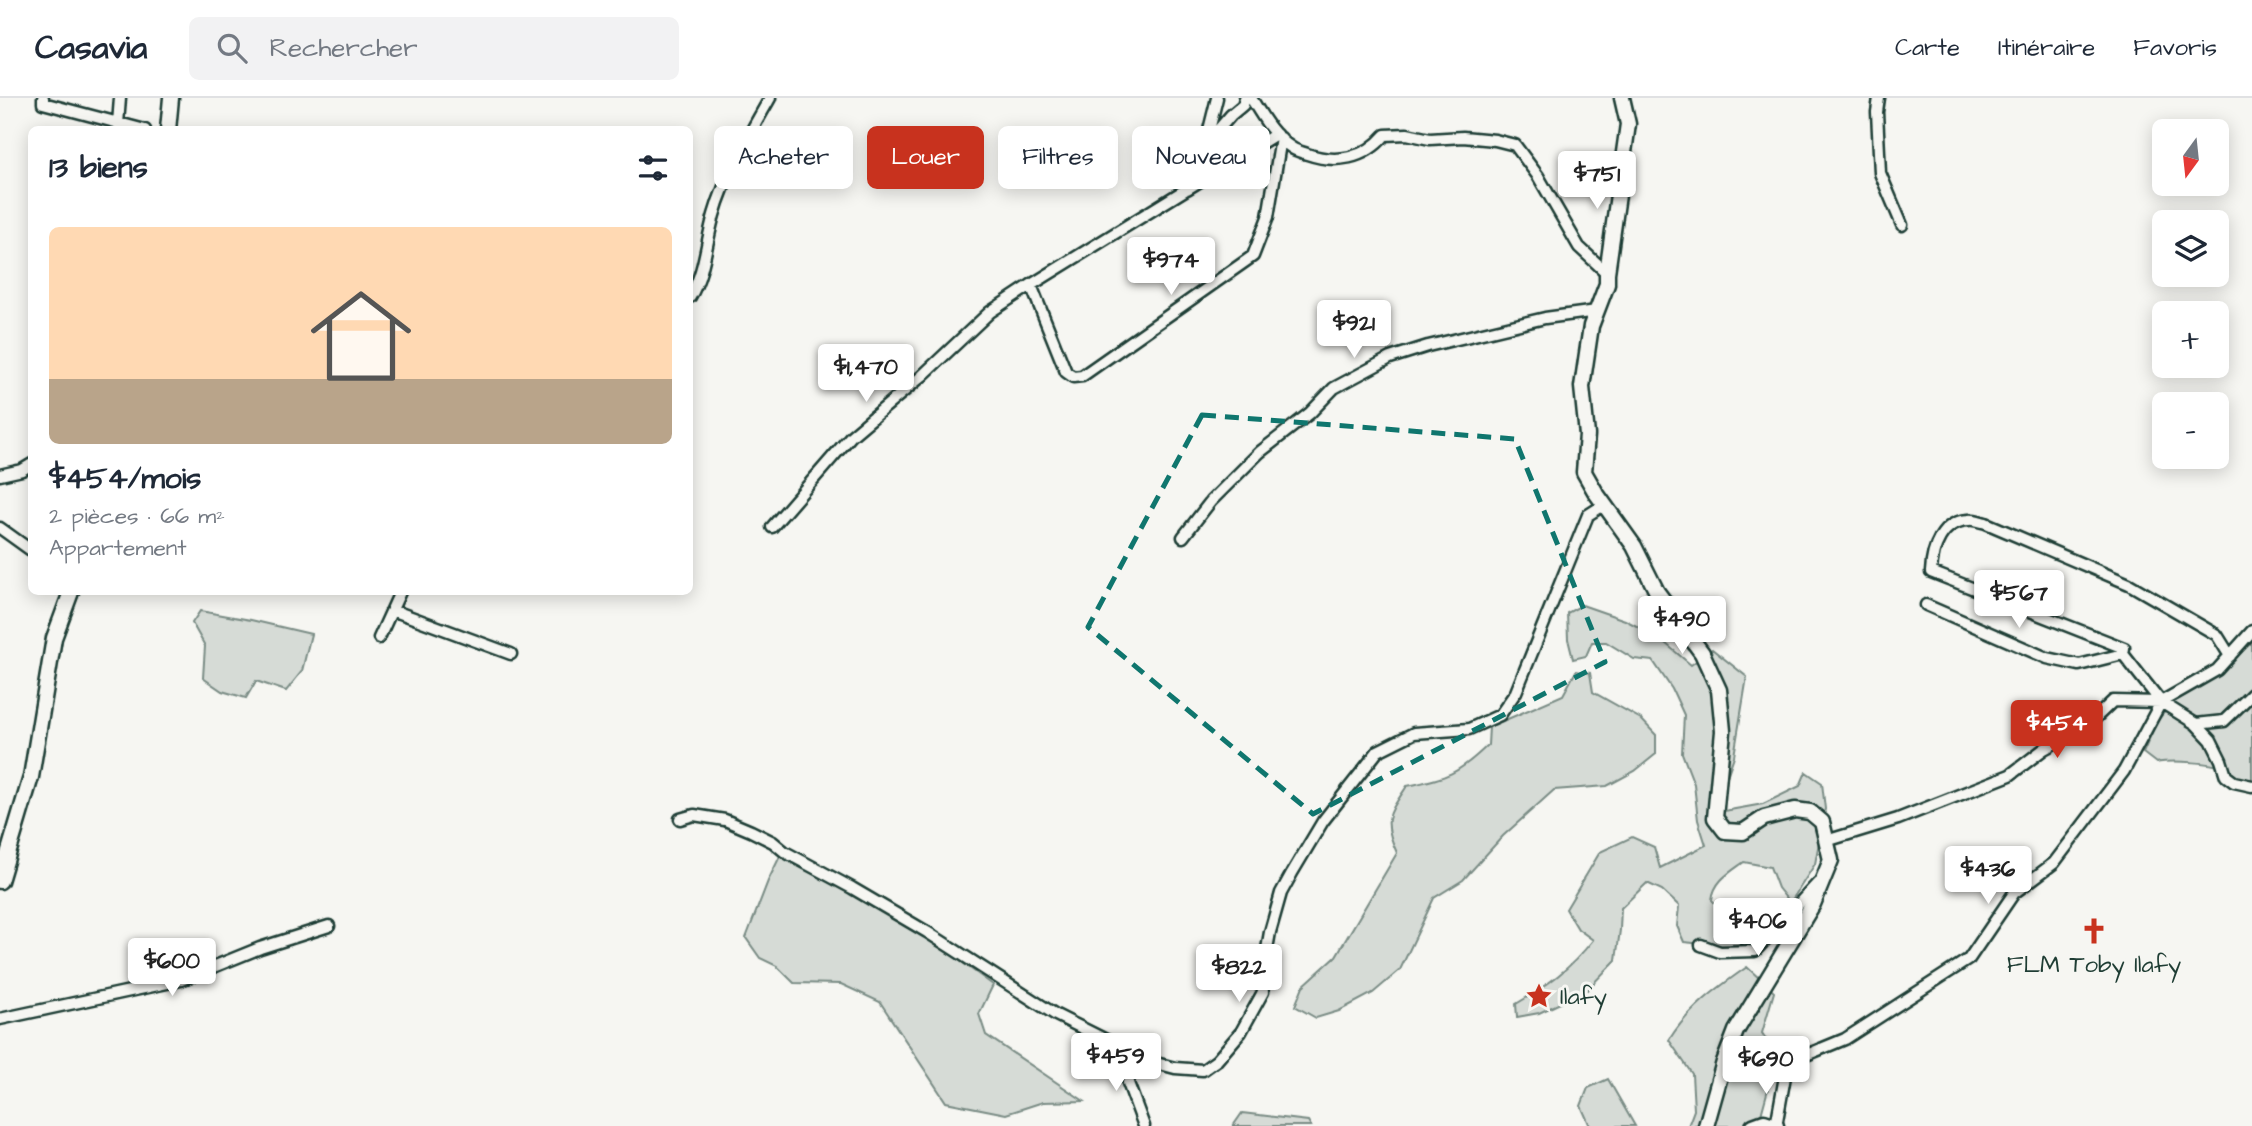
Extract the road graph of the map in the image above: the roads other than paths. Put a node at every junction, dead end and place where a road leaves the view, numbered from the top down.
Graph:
1 (43, 98) edge
2 (120, 98) edge
3 (171, 98) edge
4 (770, 98) edge
5 (1217, 98) edge
6 (1245, 98) edge
7 (1251, 98) edge
8 (1622, 98) edge
9 (1879, 98) edge
10 (118, 124) junction
11 (127, 126) edge
12 (168, 126) edge
13 (1210, 126) edge
14 (1222, 126) edge
15 (1278, 136) junction
16 (1185, 190) joint
17 (1902, 225) dead end
18 (1606, 274) junction
19 (1031, 285) junction
20 (693, 292) edge
21 (1597, 311) junction
22 (28, 466) edge
23 (0, 475) edge
24 (1596, 493) junction
25 (772, 527) dead end
26 (0, 528) edge
27 (1183, 537) dead end
28 (28, 548) edge
29 (70, 595) edge
30 (399, 595) edge
31 (1926, 605) dead end
32 (392, 610) junction
33 (2252, 632) edge
34 (379, 638) dead end
35 (511, 654) dead end
36 (2123, 654) junction
37 (2230, 656) junction
38 (2252, 694) edge
39 (2161, 702) junction
40 (2196, 724) junction
41 (2252, 786) edge
42 (680, 819) dead end
43 (1826, 841) junction
44 (1826, 875) junction
45 (0, 881) edge
46 (329, 926) dead end
47 (1701, 945) dead end
48 (0, 1019) edge
49 (1133, 1057) junction
50 (1144, 1126) edge
51 (1706, 1126) edge
52 (1753, 1126) edge
53 (1776, 1126) edge

1 - 10 street
2 - 10 street
3 - 12 street
4 - 20 street
5 - 13 street
6 - 14 street
7 - 15 street
8 - 18 street
9 - 17 street
10 - 11 street
15 - 16 street
15 - 18 street
15 - 19 street
16 - 19 street
18 - 21 street
19 - 25 street
21 - 24 street
21 - 27 street
22 - 23 street
24 - 43 street
24 - 49 street
26 - 28 street
29 - 45 street
30 - 32 street
31 - 36 street
32 - 34 street
32 - 35 street
33 - 37 street
36 - 37 street
36 - 39 street
37 - 39 street
38 - 40 street
39 - 40 street
39 - 43 street
39 - 53 street
40 - 41 street
42 - 49 street
43 - 44 street
44 - 47 street
44 - 51 street
46 - 48 street
49 - 50 street
52 - 53 street

